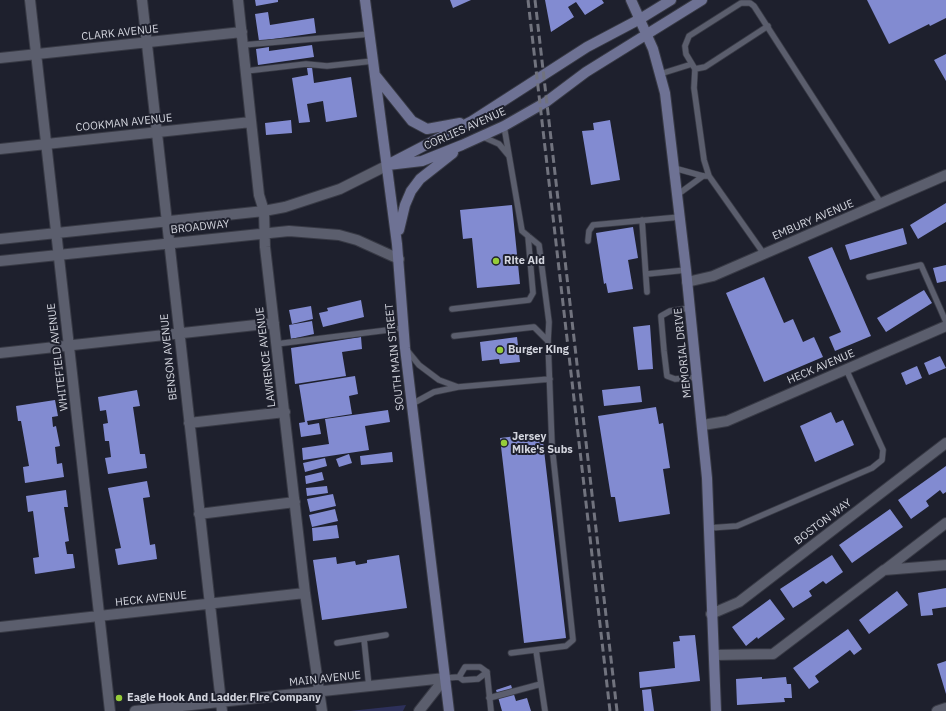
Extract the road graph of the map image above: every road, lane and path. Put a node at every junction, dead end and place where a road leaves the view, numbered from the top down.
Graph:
1 (30, 0) edge
2 (142, 0) edge
3 (238, 0) edge
4 (365, 0) edge
5 (631, 0) edge
6 (671, 0) edge
7 (702, 0) edge
8 (640, 19) junction
9 (768, 26) junction
10 (242, 32) junction
11 (370, 34) junction
12 (646, 36) junction
13 (146, 42) junction
14 (243, 45) junction
15 (36, 54) junction
16 (0, 58) edge
17 (373, 61) junction
18 (693, 66) junction
19 (246, 71) junction
20 (374, 74) junction
21 (660, 74) junction
22 (472, 121) junction
23 (251, 122) junction
24 (504, 126) junction
25 (157, 131) junction
26 (480, 136) junction
27 (46, 144) junction
28 (462, 146) junction
29 (0, 149) edge
30 (509, 156) junction
31 (388, 165) junction
32 (674, 168) junction
33 (946, 175) edge
34 (706, 176) junction
35 (677, 195) junction
36 (881, 203) junction
37 (264, 211) junction
38 (680, 217) junction
39 (642, 220) junction
40 (167, 221) junction
41 (264, 232) junction
42 (57, 233) junction
43 (528, 236) junction
44 (0, 239) edge
45 (588, 241) dead end
46 (169, 243) junction
47 (397, 244) junction
48 (58, 254) junction
49 (764, 254) junction
50 (399, 259) junction
51 (0, 261) edge
52 (686, 270) junction
53 (647, 274) junction
54 (869, 277) dead end
55 (687, 282) junction
56 (647, 292) dead end
57 (690, 308) junction
58 (452, 309) dead end
59 (946, 322) edge
60 (274, 323) junction
61 (946, 326) edge
62 (404, 328) junction
63 (179, 333) junction
64 (454, 336) dead end
65 (548, 341) junction
66 (276, 344) junction
67 (70, 345) junction
68 (405, 348) junction
69 (0, 353) edge
70 (846, 369) junction
71 (698, 377) junction
72 (550, 379) junction
73 (458, 387) junction
74 (412, 404) junction
75 (284, 412) junction
76 (189, 423) junction
77 (703, 425) junction
78 (946, 443) edge
79 (295, 502) junction
80 (200, 514) junction
81 (946, 523) edge
82 (709, 528) junction
83 (946, 566) edge
84 (884, 570) junction
85 (305, 593) junction
86 (210, 604) junction
87 (712, 614) junction
88 (99, 616) junction
89 (0, 627) edge
90 (386, 635) dead end
91 (364, 639) junction
92 (338, 643) dead end
93 (536, 650) junction
94 (511, 653) dead end
95 (714, 655) junction
96 (487, 672) junction
97 (446, 678) junction
98 (461, 679) junction
99 (541, 684) junction
100 (369, 687) junction
101 (319, 692) junction
102 (490, 698) junction
103 (222, 707) edge
104 (946, 708) edge
105 (110, 711) edge
106 (135, 711) edge
107 (322, 711) edge
108 (419, 711) edge
109 (449, 711) edge
110 (491, 711) edge
111 (545, 711) edge
112 (716, 711) edge
113 (937, 711) edge

1 - 15 street, WHITEFIELD AVENUE
2 - 13 street, BENSON AVENUE
3 - 10 street, LAWRENCE AVENUE
4 - 11 main road, SOUTH MAIN STREET
5 - 8 main road, MEMORIAL DRIVE
6 - 8 main road, CORLIES AVENUE
7 - 12 main road, CORLIES AVENUE
8 - 12 main road, MEMORIAL DRIVE
8 - 22 main road, CORLIES AVENUE
9 - 18 lane
9 - 18 lane
9 - 36 lane
10 - 13 street, CLARK AVENUE
10 - 14 street, LAWRENCE AVENUE
11 - 14 lane
11 - 17 main road, SOUTH MAIN STREET
12 - 21 main road, MEMORIAL DRIVE
12 - 24 main road, CORLIES AVENUE
13 - 15 street, CLARK AVENUE
13 - 25 street, BENSON AVENUE
14 - 19 street, LAWRENCE AVENUE
15 - 16 street, CLARK AVENUE
15 - 27 street, WHITEFIELD AVENUE
17 - 19 lane
17 - 20 main road, SOUTH MAIN STREET
18 - 21 lane
18 - 34 lane
19 - 23 street, LAWRENCE AVENUE
20 - 22 main road
20 - 31 main road, SOUTH MAIN STREET
21 - 32 main road, MEMORIAL DRIVE
22 - 31 main road, CORLIES AVENUE
23 - 25 street, COOKMAN AVENUE
23 - 37 street, LAWRENCE AVENUE
24 - 26 main road, CORLIES AVENUE
24 - 30 lane
25 - 27 street, COOKMAN AVENUE
25 - 40 street, BENSON AVENUE
26 - 28 main road, CORLIES AVENUE
26 - 30 lane
27 - 29 street, COOKMAN AVENUE
27 - 42 street, WHITEFIELD AVENUE
28 - 31 main road, CORLIES AVENUE
28 - 47 main road
30 - 43 lane
31 - 37 street, BROADWAY
31 - 47 main road, SOUTH MAIN STREET
32 - 34 lane
32 - 35 main road, MEMORIAL DRIVE
33 - 36 street, EMBURY AVENUE
34 - 35 lane
34 - 49 lane
35 - 38 main road, MEMORIAL DRIVE
36 - 49 street, EMBURY AVENUE
37 - 40 street, BROADWAY
37 - 41 street, LAWRENCE AVENUE
38 - 39 lane
38 - 52 main road, MEMORIAL DRIVE
39 - 45 lane
39 - 53 lane
40 - 42 street, BROADWAY
40 - 46 street, BENSON AVENUE
41 - 46 street, BROADWAY
41 - 50 street, BROADWAY
41 - 60 street, LAWRENCE AVENUE
42 - 44 street, BROADWAY
42 - 48 street, WHITEFIELD AVENUE
43 - 58 lane
43 - 65 lane
46 - 48 street, BROADWAY
46 - 63 street, BENSON AVENUE
47 - 50 main road, SOUTH MAIN STREET
48 - 51 street, BROADWAY
48 - 67 street, WHITEFIELD AVENUE
49 - 55 street, EMBURY AVENUE
50 - 62 main road, SOUTH MAIN STREET
52 - 53 lane
52 - 55 main road, MEMORIAL DRIVE
53 - 56 lane
54 - 59 lane
55 - 57 main road, MEMORIAL DRIVE
57 - 71 main road, MEMORIAL DRIVE
57 - 71 lane
60 - 63 street
60 - 66 street, LAWRENCE AVENUE
61 - 70 street, HECK AVENUE
62 - 66 lane
62 - 68 main road, SOUTH MAIN STREET
63 - 67 street
63 - 76 street, BENSON AVENUE
64 - 65 lane
65 - 72 lane
66 - 75 street, LAWRENCE AVENUE
67 - 69 street
67 - 88 street, WHITEFIELD AVENUE
68 - 73 lane
68 - 74 main road, SOUTH MAIN STREET
70 - 77 street, HECK AVENUE
70 - 82 lane
71 - 77 main road, MEMORIAL DRIVE
72 - 73 lane
72 - 93 lane
73 - 74 lane
74 - 97 main road, SOUTH MAIN STREET
75 - 76 street
75 - 79 street, LAWRENCE AVENUE
76 - 80 street, BENSON AVENUE
77 - 82 main road, MEMORIAL DRIVE
78 - 87 street, BOSTON WAY
79 - 80 street
79 - 85 street, LAWRENCE AVENUE
80 - 86 street, BENSON AVENUE
81 - 84 street
82 - 87 main road, MEMORIAL DRIVE
83 - 84 street
84 - 95 street
85 - 86 street, HECK AVENUE
85 - 101 street, LAWRENCE AVENUE
86 - 88 street, HECK AVENUE
86 - 103 street, BENSON AVENUE
87 - 95 main road, MEMORIAL DRIVE
88 - 89 street, HECK AVENUE
88 - 105 street, WHITEFIELD AVENUE
90 - 91 lane
91 - 92 lane
91 - 100 lane
93 - 94 lane
93 - 99 lane
95 - 112 main road, MEMORIAL DRIVE
96 - 98 lane
96 - 98 lane
96 - 102 lane
97 - 98 lane
97 - 100 street, MAIN AVENUE
97 - 108 street
97 - 109 main road, SOUTH MAIN STREET
99 - 102 lane
99 - 111 lane
100 - 101 street, MAIN AVENUE
101 - 103 street, MAIN AVENUE
101 - 107 street, LAWRENCE AVENUE
102 - 110 lane
103 - 106 street, MAIN AVENUE
104 - 113 street

